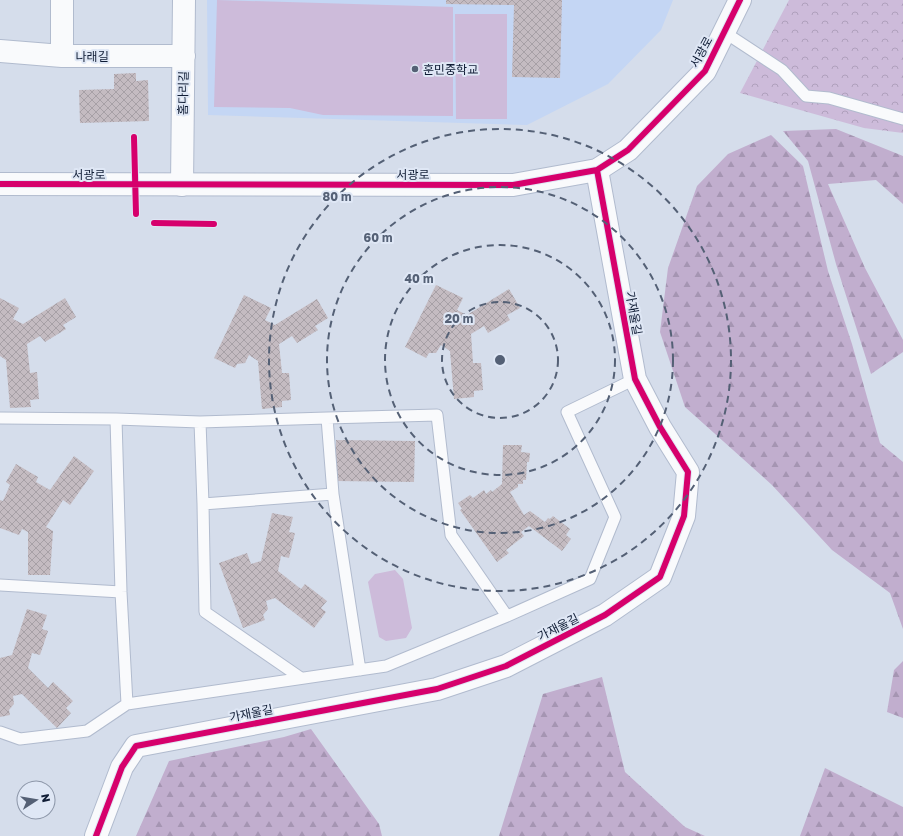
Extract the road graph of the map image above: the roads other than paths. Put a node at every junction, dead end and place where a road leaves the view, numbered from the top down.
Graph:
1 (62, 0) edge
2 (184, 0) edge
3 (740, 0) edge
4 (724, 32) junction
5 (0, 51) edge
6 (62, 56) junction
7 (184, 56) junction
8 (903, 119) edge
9 (597, 170) junction
10 (0, 184) edge
11 (182, 185) junction
12 (635, 379) junction
13 (0, 418) edge
14 (326, 418) junction
15 (116, 420) junction
16 (200, 422) junction
17 (333, 494) junction
18 (203, 504) junction
19 (0, 585) edge
20 (121, 592) junction
21 (507, 616) junction
22 (360, 670) junction
23 (301, 678) junction
24 (127, 704) junction
25 (0, 732) edge
26 (96, 836) edge

1 - 6 street
2 - 7 street, 홈다리길
3 - 4 street, 서광로
4 - 8 lane
4 - 9 street, 서광로
5 - 6 street, 나래길
6 - 7 street, 나래길
7 - 11 street, 홈다리길
9 - 11 street, 서광로
9 - 12 street, 가재울길
10 - 11 street, 서광로
12 - 21 lane
12 - 26 street, 가재울길
13 - 15 lane
14 - 16 lane
14 - 17 lane
14 - 21 lane
15 - 16 lane
15 - 20 lane
16 - 18 lane
17 - 18 lane
17 - 22 lane
18 - 23 lane
19 - 20 lane
20 - 24 lane
21 - 22 lane
22 - 23 lane
23 - 24 lane
24 - 25 lane

